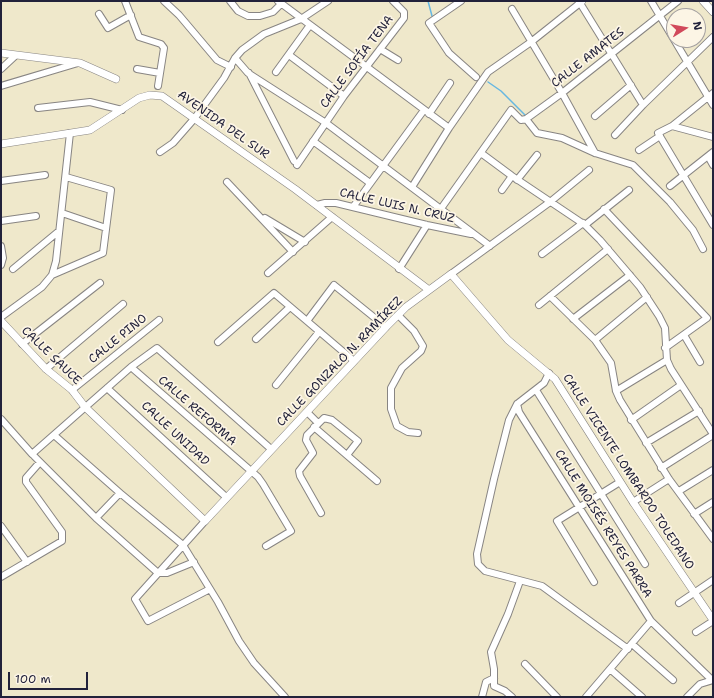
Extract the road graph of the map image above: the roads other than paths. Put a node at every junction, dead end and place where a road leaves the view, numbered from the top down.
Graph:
1 (125, 1) edge
2 (164, 1) edge
3 (230, 1) edge
4 (328, 1) edge
5 (393, 1) edge
6 (461, 1) edge
7 (651, 1) edge
8 (678, 1) edge
9 (703, 1) edge
10 (280, 2) edge
11 (580, 2) edge
12 (512, 9) dead end
13 (713, 12) edge
14 (99, 14) dead end
15 (131, 15) junction
16 (660, 16) junction
17 (301, 19) junction
18 (310, 25) junction
19 (713, 38) edge
20 (531, 42) junction
21 (380, 49) junction
22 (1, 53) edge
23 (289, 54) junction
24 (612, 54) junction
25 (15, 56) junction
26 (235, 58) junction
27 (398, 60) dead end
28 (687, 62) junction
29 (80, 63) junction
30 (230, 67) junction
31 (366, 67) junction
32 (1, 69) edge
33 (137, 69) dead end
34 (276, 72) dead end
35 (160, 73) junction
36 (248, 73) junction
37 (476, 77) dead end
38 (116, 79) dead end
39 (450, 83) dead end
40 (631, 85) junction
41 (1, 86) edge
42 (158, 86) dead end
43 (562, 93) junction
44 (711, 95) edge
45 (344, 96) junction
46 (643, 105) junction
47 (713, 106) edge
48 (38, 108) dead end
49 (122, 110) junction
50 (427, 112) junction
51 (595, 116) dead end
52 (194, 119) junction
53 (526, 119) junction
54 (326, 123) junction
55 (672, 126) junction
56 (449, 128) junction
57 (70, 132) junction
58 (659, 134) junction
59 (615, 135) dead end
60 (713, 137) edge
61 (313, 141) junction
62 (1, 144) edge
63 (640, 150) dead end
64 (160, 152) dead end
65 (482, 153) junction
66 (595, 153) junction
67 (710, 154) edge
68 (537, 155) dead end
69 (713, 165) edge
70 (384, 166) junction
71 (589, 170) dead end
72 (45, 176) dead end
73 (683, 176) junction
74 (66, 177) junction
75 (514, 178) junction
76 (1, 181) edge
77 (227, 182) dead end
78 (370, 183) junction
79 (670, 186) dead end
80 (412, 187) junction
81 (502, 190) dead end
82 (629, 190) dead end
83 (550, 202) junction
84 (317, 205) junction
85 (354, 207) junction
86 (604, 209) junction
87 (440, 210) junction
88 (62, 213) junction
89 (257, 214) junction
90 (36, 216) dead end
91 (332, 218) junction
92 (1, 221) edge
93 (584, 224) junction
94 (427, 225) junction
95 (713, 225) edge
96 (106, 228) junction
97 (60, 231) junction
98 (472, 234) junction
99 (304, 242) junction
100 (1, 246) edge
101 (490, 246) junction
102 (608, 249) junction
103 (703, 249) dead end
104 (293, 252) junction
105 (542, 254) dead end
106 (2, 264) edge
107 (13, 269) dead end
108 (399, 269) junction
109 (268, 273) dead end
110 (451, 274) junction
111 (52, 275) junction
112 (630, 275) junction
113 (100, 283) dead end
114 (429, 290) junction
115 (550, 296) junction
116 (647, 297) junction
117 (123, 304) dead end
118 (539, 305) dead end
119 (290, 307) junction
120 (398, 315) junction
121 (1, 317) edge
122 (573, 319) junction
123 (159, 320) dead end
124 (1, 321) edge
125 (307, 321) junction
126 (386, 327) junction
127 (319, 332) junction
128 (684, 335) junction
129 (256, 340) dead end
130 (595, 340) junction
131 (218, 342) dead end
132 (22, 344) junction
133 (665, 348) junction
134 (667, 360) junction
135 (354, 361) junction
136 (700, 362) dead end
137 (131, 367) junction
138 (46, 368) junction
139 (549, 373) junction
140 (276, 384) dead end
141 (681, 385) junction
142 (107, 388) junction
143 (72, 390) junction
144 (536, 390) junction
145 (616, 391) junction
146 (517, 404) junction
147 (85, 407) junction
148 (699, 411) junction
149 (307, 412) junction
150 (1, 419) edge
151 (631, 420) junction
152 (316, 425) junction
153 (418, 432) dead end
154 (713, 434) edge
155 (54, 435) junction
156 (646, 443) junction
157 (271, 449) junction
158 (32, 454) junction
159 (347, 455) junction
160 (40, 462) junction
161 (662, 468) junction
162 (713, 470) edge
163 (250, 471) junction
164 (669, 479) junction
165 (377, 481) dead end
166 (620, 482) junction
167 (679, 491) junction
168 (120, 493) junction
169 (601, 494) junction
170 (226, 497) junction
171 (633, 502) junction
172 (713, 502) edge
173 (579, 508) junction
174 (321, 513) dead end
175 (694, 514) junction
176 (96, 518) junction
177 (205, 520) junction
178 (1, 526) edge
179 (713, 539) edge
180 (182, 545) junction
181 (266, 546) dead end
182 (27, 562) junction
183 (194, 562) junction
184 (645, 564) dead end
185 (158, 573) junction
186 (1, 576) edge
187 (518, 580) junction
188 (713, 580) edge
189 (594, 582) dead end
190 (210, 589) junction
191 (694, 593) junction
192 (679, 603) dead end
193 (713, 620) edge
194 (651, 621) junction
195 (696, 632) dead end
196 (630, 647) junction
197 (525, 664) dead end
198 (610, 669) junction
199 (494, 678) junction
200 (673, 680) dead end
201 (712, 680) edge
202 (590, 696) edge
203 (285, 697) edge
204 (482, 697) edge
205 (512, 697) edge
206 (557, 697) edge
207 (642, 697) edge
208 (687, 697) edge

1 - 15 street
2 - 30 street
3 - 10 street
4 - 17 street
5 - 21 street, CALLE SOFÍA TENA
6 - 37 street
7 - 16 street
8 - 16 street, CALLE AMATES
9 - 13 street
10 - 17 street
11 - 20 street
11 - 24 street
12 - 20 street
14 - 15 street
15 - 35 street
16 - 24 street, CALLE AMATES
16 - 28 street
17 - 18 street
17 - 26 street
18 - 23 street
18 - 31 street
19 - 28 street
20 - 43 street
20 - 56 street
21 - 27 street
21 - 31 street, CALLE SOFÍA TENA
22 - 25 street
23 - 34 street
23 - 45 street
24 - 40 street
24 - 43 street, CALLE AMATES
25 - 29 street
25 - 32 street
26 - 30 street
26 - 36 street
28 - 44 street
28 - 46 street
29 - 38 street
29 - 41 street
30 - 52 street
31 - 45 street, CALLE SOFÍA TENA
31 - 50 street
33 - 35 street
35 - 42 street
36 - 54 street
36 - 61 street, CALLE SOFÍA TENA
39 - 50 street
40 - 46 street
40 - 51 street
43 - 53 street, CALLE AMATES
43 - 66 street
44 - 47 street
44 - 55 street
45 - 54 street, CALLE SOFÍA TENA
46 - 59 street
48 - 49 street
49 - 52 street, AVENIDA DEL SUR
49 - 57 street, AVENIDA DEL SUR
50 - 56 street
50 - 70 street
52 - 64 street
52 - 84 street, AVENIDA DEL SUR
53 - 65 street
53 - 66 street
54 - 61 street, CALLE SOFÍA TENA
54 - 70 street
55 - 58 street
55 - 60 street
56 - 80 street
57 - 62 street, AVENIDA DEL SUR
57 - 74 street
58 - 63 street
58 - 73 street
61 - 78 street
65 - 75 street
65 - 87 street
66 - 103 street
67 - 69 street
67 - 73 street
68 - 75 street
70 - 78 street
70 - 80 street
71 - 83 street, CALLE GONZALO N. RAMÍREZ
72 - 76 street
73 - 79 street
73 - 95 street
74 - 88 street
74 - 96 street
75 - 81 street
75 - 83 street
77 - 89 street
78 - 85 street
80 - 87 street
82 - 86 street
83 - 93 street
83 - 101 street, CALLE GONZALO N. RAMÍREZ
84 - 85 street, CALLE LUIS N. CRUZ
84 - 91 street, AVENIDA DEL SUR
85 - 94 street, CALLE LUIS N. CRUZ
86 - 93 street
86 - 128 street
87 - 98 street
88 - 96 street
88 - 97 street
89 - 99 street
89 - 104 street
90 - 92 street
91 - 99 street
91 - 108 street, AVENIDA DEL SUR
93 - 102 street
93 - 105 street
94 - 98 street, CALLE LUIS N. CRUZ
94 - 108 street
96 - 111 street
97 - 107 street
97 - 111 street
98 - 101 street
99 - 104 street
100 - 106 street
101 - 110 street, CALLE GONZALO N. RAMÍREZ
102 - 112 street
102 - 115 street
104 - 109 street
108 - 114 street, AVENIDA DEL SUR
110 - 114 street, CALLE GONZALO N. RAMÍREZ
110 - 139 street, CALLE VICENTE LOMBARDO TOLEDANO
111 - 121 street
112 - 116 street
112 - 122 street
113 - 132 street
114 - 120 street, CALLE GONZALO N. RAMÍREZ
115 - 118 street
115 - 122 street
116 - 130 street
116 - 133 street
117 - 138 street
119 - 125 street
119 - 129 street
119 - 131 street
120 - 126 street, CALLE GONZALO N. RAMÍREZ
120 - 153 street
122 - 130 street
123 - 143 street, CALLE PINO
124 - 132 street, CALLE SAUCE
125 - 126 street
125 - 127 street
126 - 135 street, CALLE GONZALO N. RAMÍREZ
127 - 135 street
127 - 140 street
128 - 133 street
128 - 136 street
130 - 145 street
132 - 138 street, CALLE SAUCE
133 - 134 street
134 - 141 street
134 - 145 street
135 - 149 street, CALLE GONZALO N. RAMÍREZ
137 - 142 street
137 - 157 street
137 - 163 street, CALLE REFORMA
138 - 143 street, CALLE SAUCE
139 - 144 street
139 - 166 street, CALLE VICENTE LOMBARDO TOLEDANO
141 - 148 street
141 - 151 street
142 - 147 street
142 - 170 street, CALLE UNIDAD
143 - 147 street, CALLE SAUCE
144 - 146 street
144 - 169 street
145 - 151 street
146 - 173 street, CALLE MOISÉS REYES PARRA
146 - 187 street
147 - 155 street
147 - 177 street, CALLE SAUCE
148 - 154 street
148 - 156 street
149 - 152 street
149 - 157 street, CALLE GONZALO N. RAMÍREZ
150 - 158 street
151 - 156 street
152 - 159 street
152 - 159 street
152 - 174 street
154 - 161 street
155 - 158 street
155 - 168 street
156 - 161 street
157 - 163 street, CALLE GONZALO N. RAMÍREZ
158 - 160 street
159 - 165 street
160 - 176 street
160 - 182 street
161 - 164 street
162 - 167 street
163 - 170 street, CALLE GONZALO N. RAMÍREZ
163 - 181 street, CALLE REFORMA
164 - 167 street
164 - 171 street
166 - 169 street
166 - 171 street, CALLE VICENTE LOMBARDO TOLEDANO
167 - 175 street
168 - 176 street
168 - 180 street
169 - 173 street
169 - 184 street
170 - 177 street, CALLE GONZALO N. RAMÍREZ
171 - 191 street, CALLE VICENTE LOMBARDO TOLEDANO
172 - 175 street
173 - 189 street
173 - 194 street, CALLE MOISÉS REYES PARRA
175 - 179 street
176 - 185 street
177 - 180 street, CALLE GONZALO N. RAMÍREZ
178 - 182 street
180 - 183 street
180 - 185 street, CALLE GONZALO N. RAMÍREZ
182 - 186 street
183 - 185 street
183 - 190 street
185 - 190 street, CALLE GONZALO N. RAMÍREZ
187 - 196 street
187 - 199 street
188 - 191 street
190 - 203 street
191 - 192 street
191 - 193 street, CALLE VICENTE LOMBARDO TOLEDANO
193 - 195 street
194 - 196 street
194 - 201 street, CALLE MOISÉS REYES PARRA
196 - 198 street
196 - 200 street
197 - 206 street
198 - 202 street
198 - 207 street
199 - 204 street
199 - 205 street
201 - 208 street

